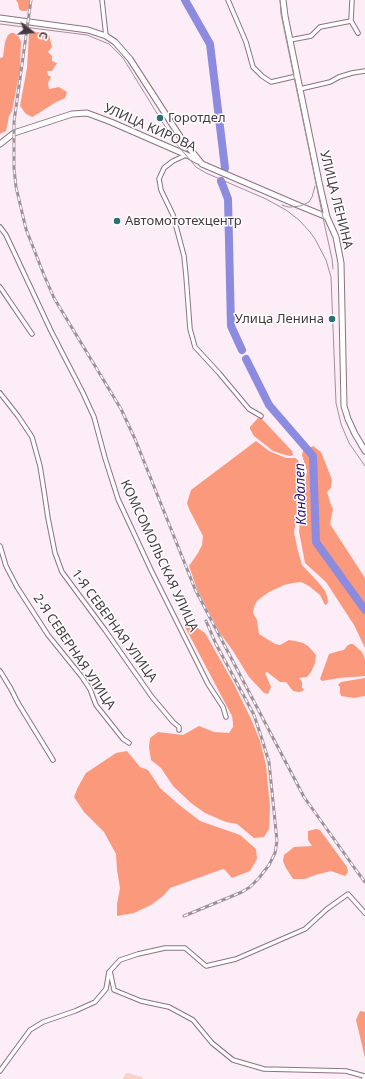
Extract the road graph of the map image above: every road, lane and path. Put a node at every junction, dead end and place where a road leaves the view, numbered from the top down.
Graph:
1 (102, 0) edge
2 (228, 0) edge
3 (283, 0) edge
4 (352, 0) edge
5 (0, 18) edge
6 (351, 21) junction
7 (358, 33) dead end
8 (106, 36) junction
9 (290, 40) junction
10 (365, 71) edge
11 (297, 76) junction
12 (300, 89) junction
13 (0, 144) edge
14 (186, 154) junction
15 (202, 164) junction
16 (327, 217) junction
17 (0, 227) edge
18 (0, 287) edge
19 (32, 334) dead end
20 (0, 394) edge
21 (260, 416) dead end
22 (365, 451) edge
23 (0, 546) edge
24 (0, 671) edge
25 (226, 717) dead end
26 (179, 730) dead end
27 (129, 743) dead end
28 (53, 760) dead end
29 (365, 913) edge
30 (110, 971) junction
31 (0, 1071) edge
32 (364, 1079) edge

1 - 8 street
2 - 11 street
3 - 9 main road, УЛИЦА ЛЕНИНА
4 - 6 street
5 - 8 main road, УЛИЦА КИРОВА
6 - 7 street
6 - 9 street
8 - 15 main road, УЛИЦА КИРОВА
9 - 11 main road, УЛИЦА ЛЕНИНА
10 - 12 street
11 - 12 main road, УЛИЦА ЛЕНИНА
12 - 16 main road, УЛИЦА ЛЕНИНА
13 - 14 main road, УЛИЦА КИРОВА
14 - 15 main road, УЛИЦА КИРОВА
14 - 21 street
15 - 16 main road, УЛИЦА КИРОВА
16 - 22 main road, УЛИЦА ЛЕНИНА
17 - 25 street, КОМСОМОЛЬСКАЯ УЛИЦА
18 - 19 street
20 - 26 street, 1-Я СЕВЕРНАЯ УЛИЦА
23 - 27 street, 2-Я СЕВЕРНАЯ УЛИЦА
24 - 28 street
29 - 30 street
30 - 31 street
30 - 32 street

